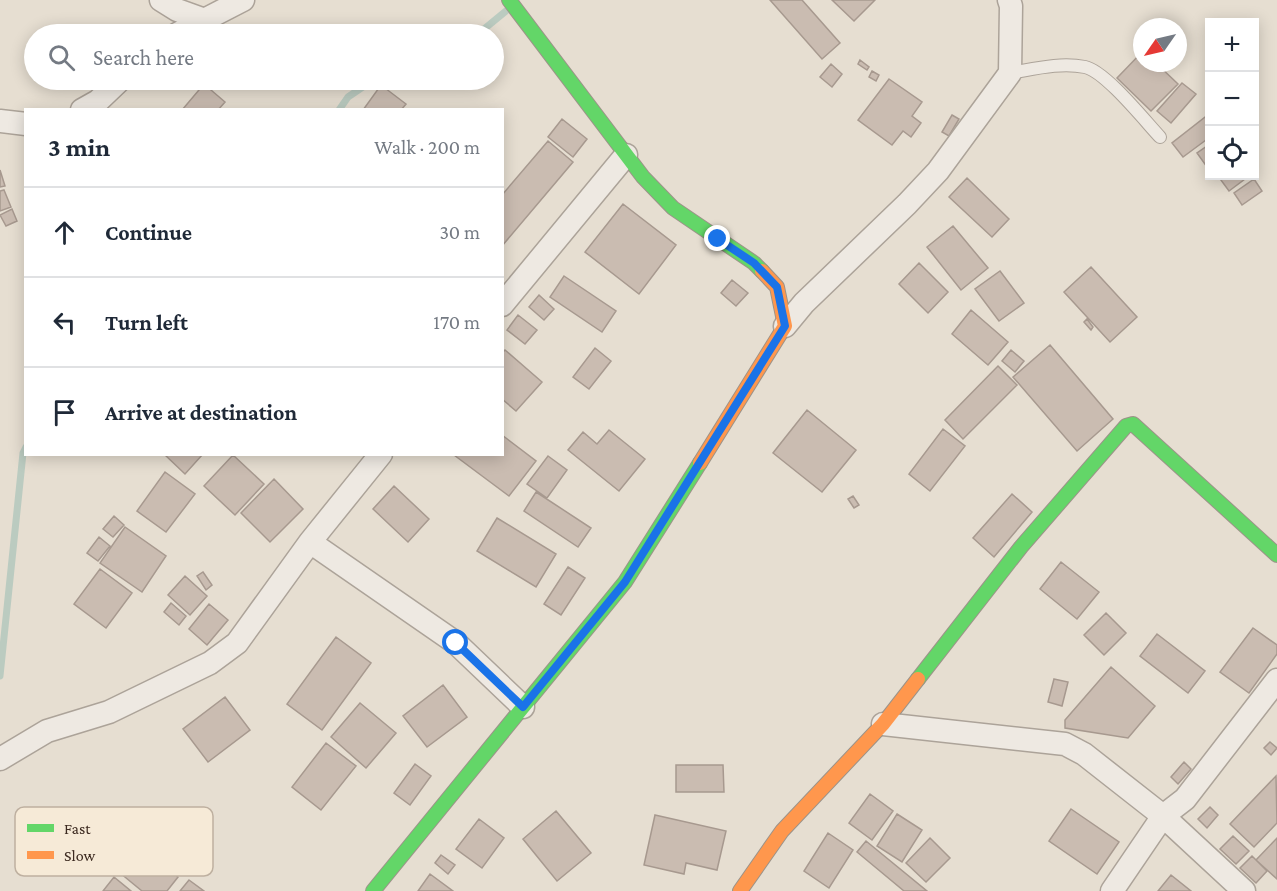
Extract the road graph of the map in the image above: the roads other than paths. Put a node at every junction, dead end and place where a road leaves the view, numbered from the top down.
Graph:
1 (161, 0) edge
2 (243, 0) edge
3 (509, 0) edge
4 (1010, 0) edge
5 (205, 20) junction
6 (197, 24) edge
7 (1010, 73) junction
8 (110, 90) edge
9 (86, 108) edge
10 (0, 121) edge
11 (24, 124) edge
12 (1160, 137) dead end
13 (626, 156) junction
14 (504, 304) edge
15 (785, 326) junction
16 (379, 456) edge
17 (310, 542) junction
18 (1277, 555) edge
19 (1277, 680) edge
20 (523, 707) junction
21 (883, 724) junction
22 (0, 759) edge
23 (1163, 816) junction
24 (373, 891) edge
25 (740, 891) edge
26 (1112, 891) edge
27 (1244, 891) edge

1 - 5 street
2 - 5 street
3 - 13 street
4 - 7 street
5 - 6 street
7 - 12 lane
7 - 15 street
8 - 9 street
10 - 11 street
13 - 14 street
13 - 15 street
15 - 20 street
16 - 17 street
17 - 20 street
17 - 22 street
18 - 21 street
19 - 23 street
20 - 24 street
21 - 23 street
21 - 25 street
23 - 26 street
23 - 27 street

